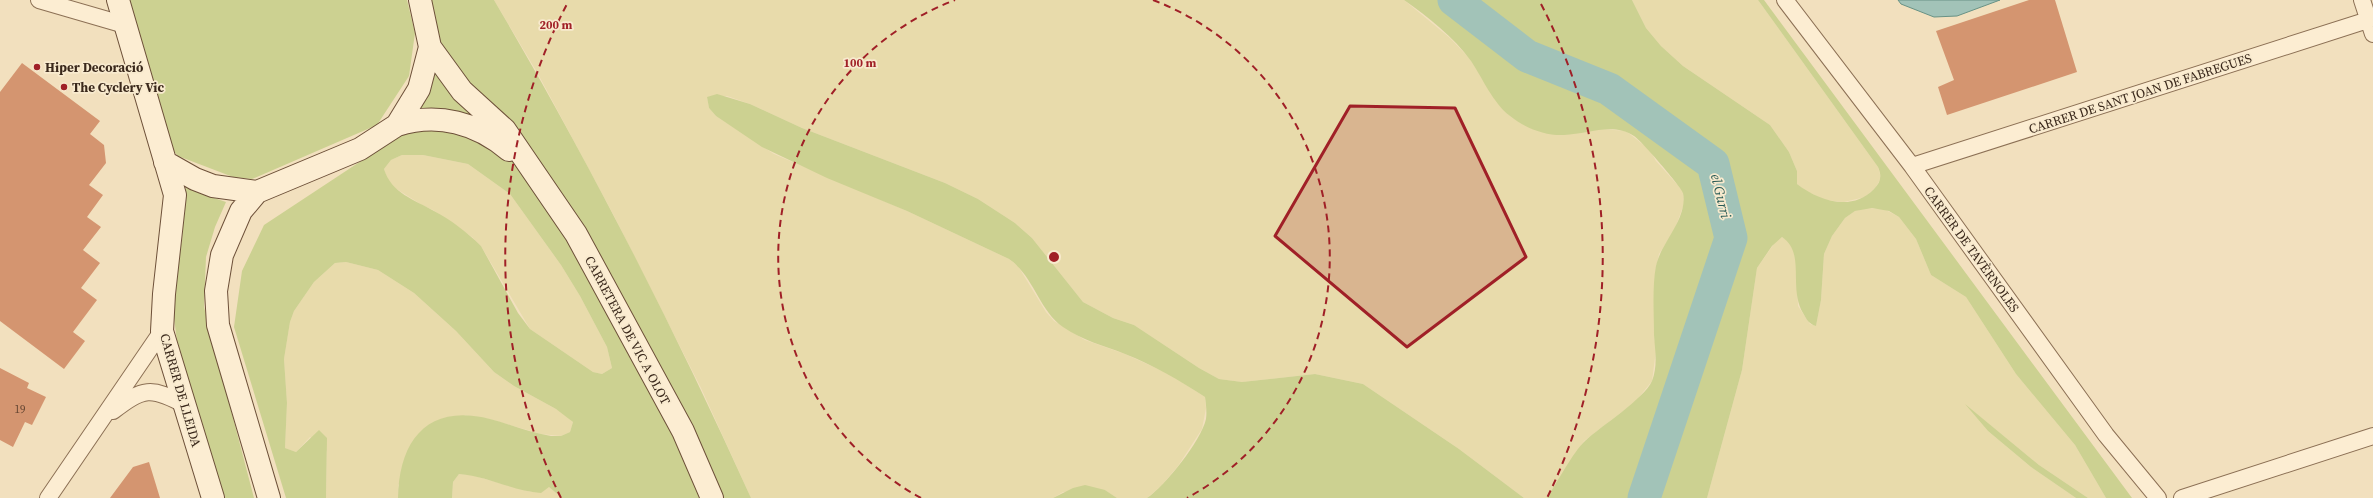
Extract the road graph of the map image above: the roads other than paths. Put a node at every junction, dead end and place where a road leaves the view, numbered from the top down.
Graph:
1 (39, 0) edge
2 (118, 0) edge
3 (420, 0) edge
4 (1785, 0) edge
5 (2362, 0) edge
6 (124, 25) junction
7 (2371, 27) edge
8 (430, 47) junction
9 (397, 125) junction
10 (165, 162) junction
11 (1912, 166) junction
12 (532, 169) junction
13 (257, 192) junction
14 (162, 331) junction
15 (185, 405) junction
16 (102, 419) junction
17 (2373, 436) edge
18 (48, 498) edge
19 (213, 498) edge
20 (269, 498) edge
21 (712, 498) edge
22 (2158, 498) edge
23 (2182, 498) edge

1 - 6 street
2 - 6 street, CARRER DE LLEIDA
3 - 8 street
4 - 11 street, CARRER DE TAVÈRNOLES
5 - 7 street
6 - 10 street, CARRER DE LLEIDA
7 - 11 street, CARRER DE SANT JOAN DE FABREGUES
8 - 9 street
8 - 12 street, CARRETERA DE VIC A OLOT
9 - 12 street, CARRETERA DE VIC A OLOT
9 - 13 street
10 - 13 street
10 - 14 street, CARRER DE LLEIDA
11 - 22 street, CARRER DE TAVÈRNOLES
12 - 21 street, CARRETERA DE VIC A OLOT
13 - 20 street
14 - 15 street, CARRER DE LLEIDA
14 - 16 street
15 - 16 street
15 - 19 street, CARRER DE LLEIDA
16 - 18 street
17 - 23 street

